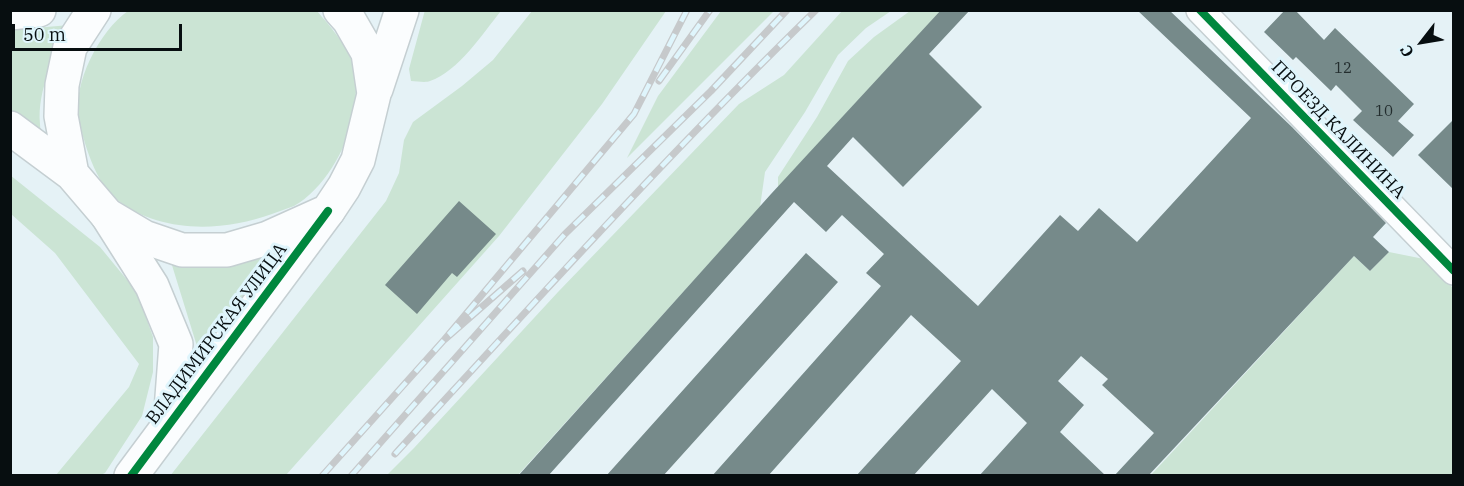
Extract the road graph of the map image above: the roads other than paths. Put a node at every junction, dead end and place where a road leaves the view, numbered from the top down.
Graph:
1 (39, 10) edge
2 (94, 10) edge
3 (340, 10) edge
4 (402, 10) edge
5 (1200, 10) edge
6 (10, 13) edge
7 (374, 94) junction
8 (10, 128) edge
9 (72, 174) junction
10 (328, 211) junction
11 (107, 215) junction
12 (1454, 271) edge
13 (170, 423) junction
14 (131, 476) edge

1 - 6 main road
2 - 9 main road
3 - 7 main road
4 - 7 main road, ВЛАДИМИРСКАЯ УЛИЦА
5 - 12 street, ПРОЕЗД КАЛИНИНА
7 - 10 main road, ВЛАДИМИРСКАЯ УЛИЦА
8 - 9 main road
9 - 11 main road
10 - 11 main road
10 - 13 main road, ВЛАДИМИРСКАЯ УЛИЦА
11 - 13 main road, ВЛАДИМИРСКАЯ УЛИЦА
13 - 14 main road, ВЛАДИМИРСКАЯ УЛИЦА

